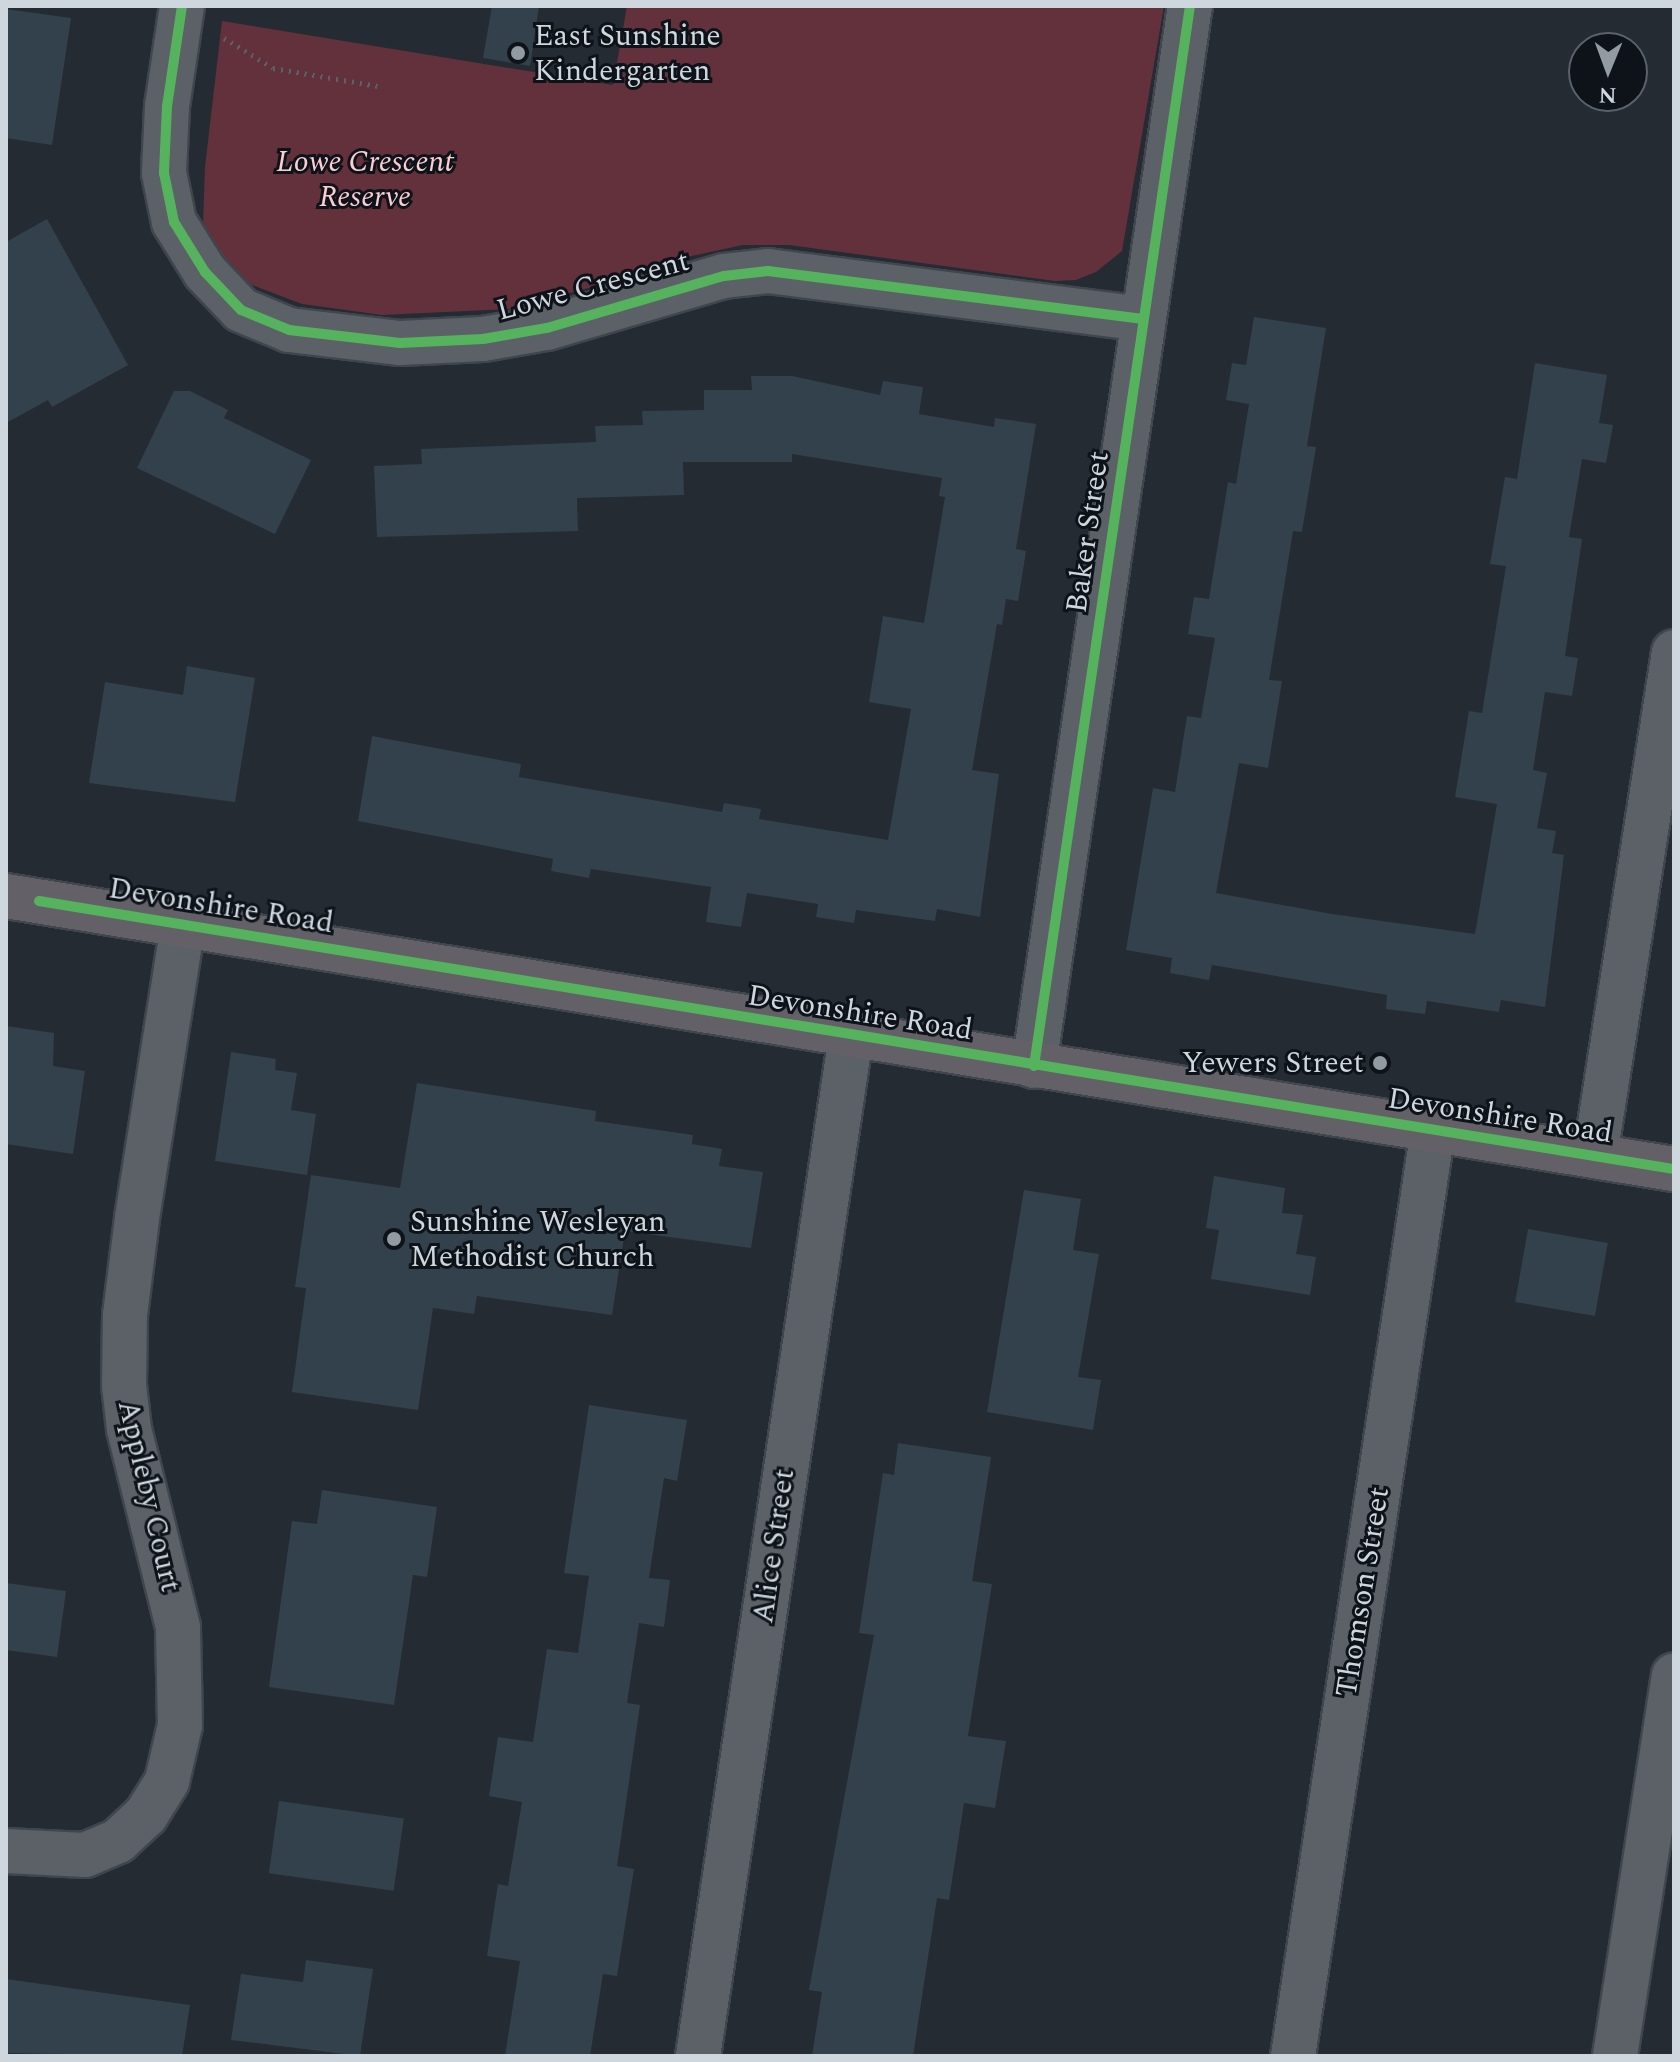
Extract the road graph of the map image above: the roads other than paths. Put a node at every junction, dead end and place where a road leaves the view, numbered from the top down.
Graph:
1 (1190, 6) edge
2 (199, 19) edge
3 (1143, 319) junction
4 (1674, 652) edge
5 (6, 896) edge
6 (183, 925) junction
7 (851, 1036) junction
8 (1034, 1066) junction
9 (1433, 1129) junction
10 (1595, 1156) junction
11 (1674, 1169) edge
12 (1674, 1676) edge
13 (6, 1851) edge
14 (698, 2056) edge
15 (1293, 2056) edge
16 (1615, 2056) edge

1 - 3 street, Baker Street
2 - 3 street, Lowe Crescent
3 - 8 street, Baker Street
4 - 10 street
5 - 6 main road, Devonshire Road
6 - 7 main road, Devonshire Road
6 - 13 street, Appleby Court
7 - 8 main road, Devonshire Road
7 - 14 street, Alice Street
8 - 9 main road, Devonshire Road
9 - 10 main road, Devonshire Road
9 - 15 street, Thomson Street
10 - 11 main road, Devonshire Road
12 - 16 street

